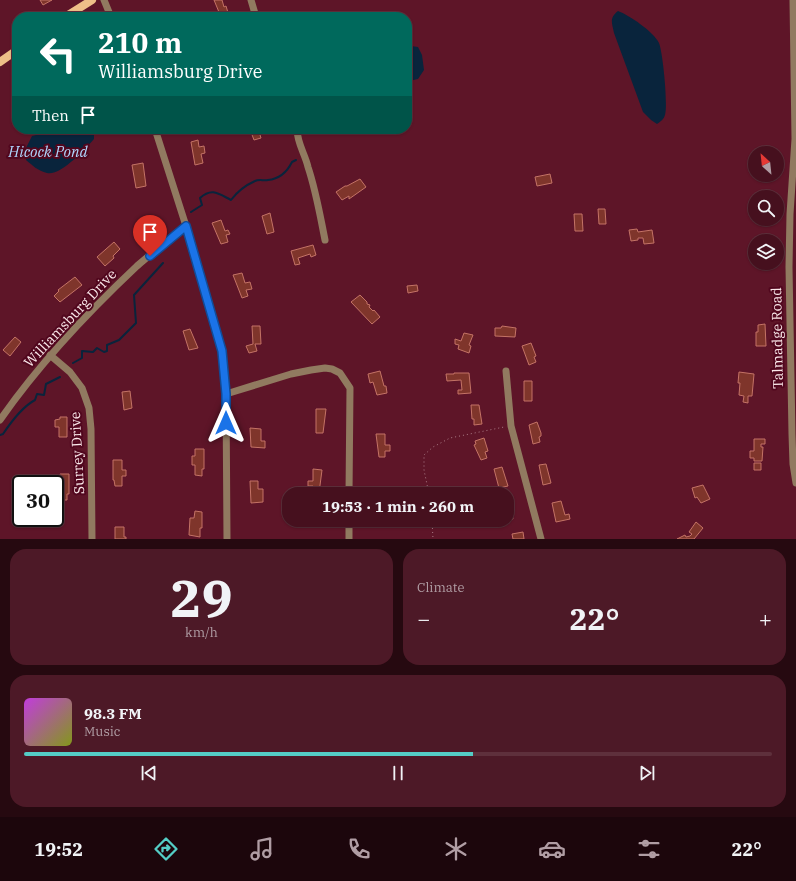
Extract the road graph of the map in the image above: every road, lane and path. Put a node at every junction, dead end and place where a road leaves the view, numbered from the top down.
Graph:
1 (92, 0) edge
2 (104, 0) edge
3 (251, 0) edge
4 (793, 0) edge
5 (73, 12) edge
6 (109, 12) edge
7 (255, 12) edge
8 (12, 54) edge
9 (0, 62) edge
10 (157, 134) edge
11 (297, 134) edge
12 (796, 140) edge
13 (186, 226) junction
14 (325, 240) dead end
15 (50, 355) junction
16 (506, 371) dead end
17 (226, 394) junction
18 (0, 420) edge
19 (511, 426) junction
20 (794, 434) edge
21 (796, 484) edge
22 (349, 487) edge
23 (428, 487) edge
24 (349, 527) edge
25 (432, 527) edge
26 (92, 539) edge
27 (226, 539) edge
28 (349, 539) edge
29 (433, 539) edge
30 (541, 539) edge

1 - 5 main road
2 - 6 street
3 - 7 street
4 - 12 street, Talmadge Road
8 - 9 main road
10 - 13 street
11 - 14 street
12 - 20 street, Talmadge Road
13 - 15 street, Williamsburg Drive
13 - 17 street
15 - 18 street, Williamsburg Drive
15 - 26 street, Surrey Drive
16 - 19 street
17 - 22 street
17 - 27 street
19 - 23 path
19 - 30 street
20 - 21 street, Talmadge Road
24 - 28 street
25 - 29 path

